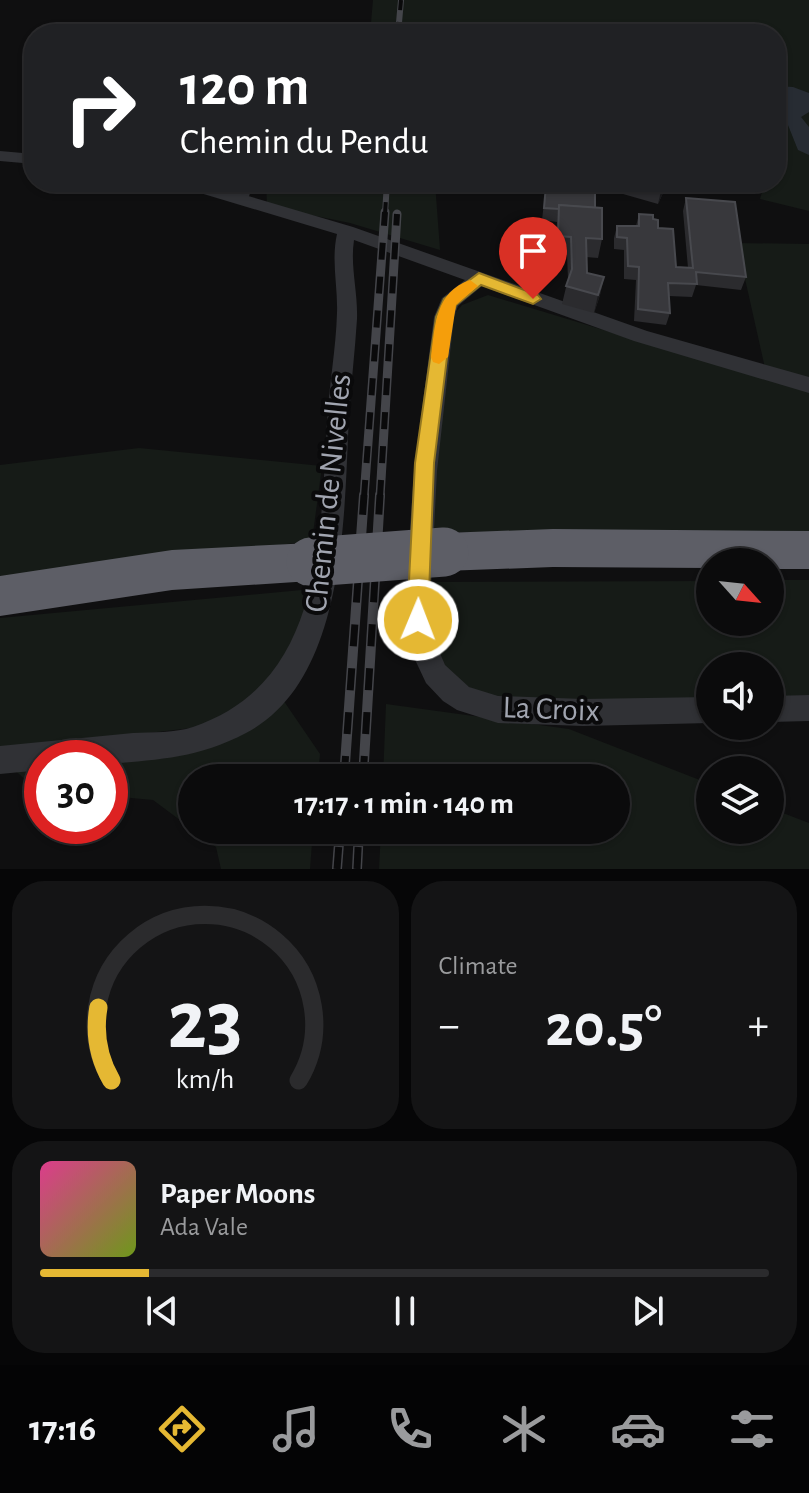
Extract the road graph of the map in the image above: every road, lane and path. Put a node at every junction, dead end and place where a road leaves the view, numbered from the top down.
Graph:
1 (0, 156) edge
2 (24, 158) edge
3 (252, 192) edge
4 (347, 231) junction
5 (479, 279) junction
6 (809, 385) edge
7 (809, 550) edge
8 (0, 596) edge
9 (809, 708) edge
10 (784, 709) edge
11 (696, 710) edge
12 (0, 760) edge

1 - 2 street
3 - 4 street
4 - 5 street
4 - 12 street, Chemin de Nivelles
5 - 6 street
5 - 11 street, La Croix
7 - 8 highway, bridge
9 - 10 street

